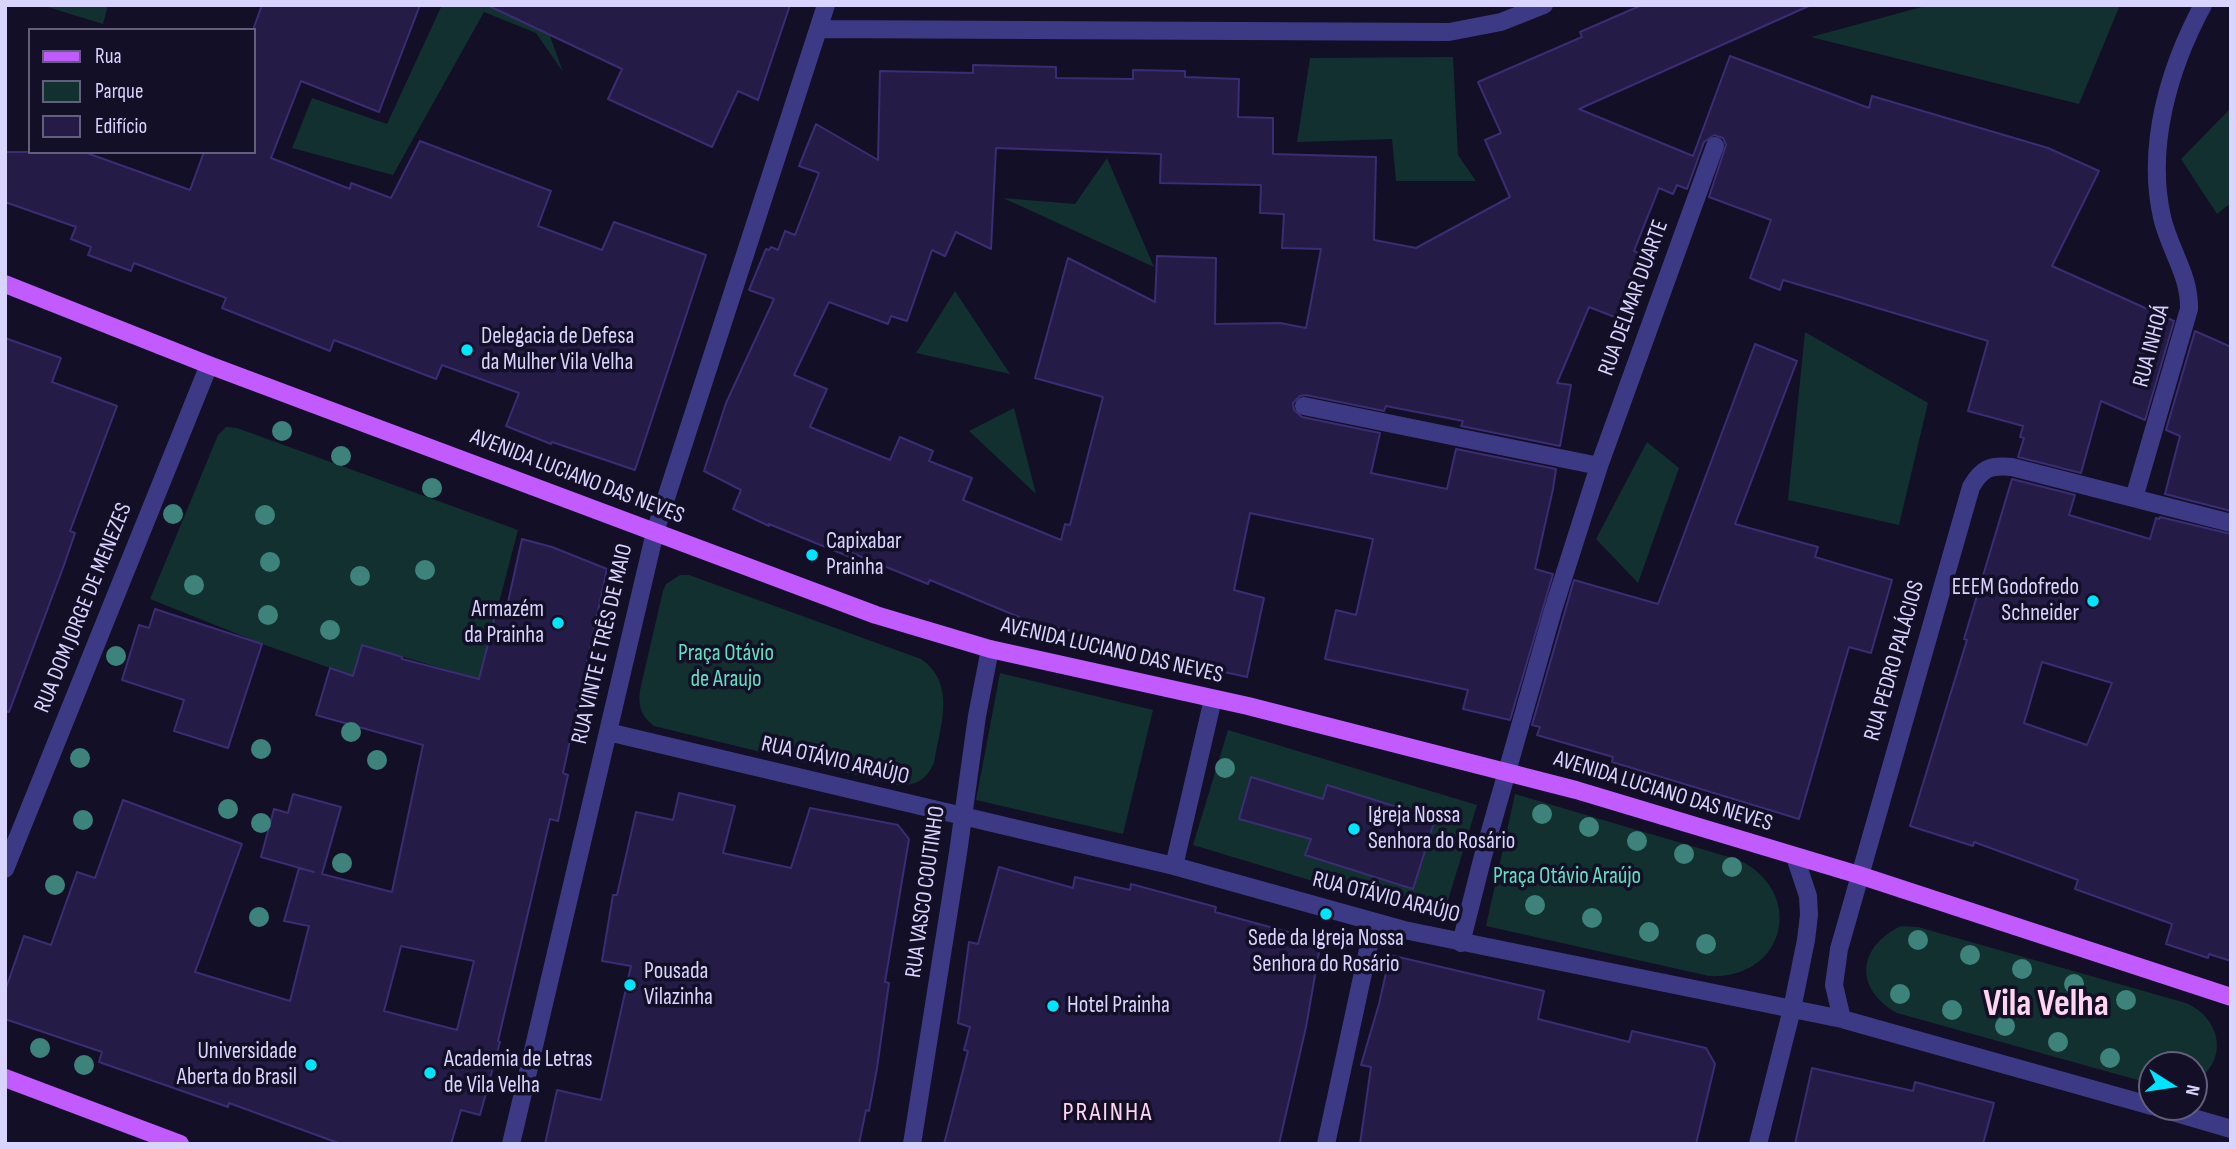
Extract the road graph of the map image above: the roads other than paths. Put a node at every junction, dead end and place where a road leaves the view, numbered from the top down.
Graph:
1 (826, 5) edge
2 (1544, 5) edge
3 (2203, 5) edge
4 (818, 29) junction
5 (1715, 146) dead end
6 (5, 284) edge
7 (209, 365) junction
8 (1304, 406) dead end
9 (1599, 466) junction
10 (2134, 498) junction
11 (2231, 523) edge
12 (655, 532) junction
13 (990, 649) junction
14 (1213, 699) junction
15 (608, 732) junction
16 (1506, 772) junction
17 (961, 816) junction
18 (1795, 857) junction
19 (1174, 866) junction
20 (5, 869) edge
21 (1859, 875) junction
22 (1374, 922) junction
23 (1461, 943) junction
24 (2231, 997) edge
25 (1792, 1009) junction
26 (1842, 1019) junction
27 (5, 1078) edge
28 (2138, 1102) edge
29 (2204, 1121) edge
30 (2231, 1129) edge
31 (180, 1144) edge
32 (511, 1144) edge
33 (912, 1144) edge
34 (1326, 1144) edge
35 (1758, 1144) edge

1 - 4 street, RUA VINTE E TRÊS DE MAIO
2 - 4 street
3 - 10 street, RUA INHOÁ
4 - 12 street, RUA VINTE E TRÊS DE MAIO
5 - 9 street, RUA DELMAR DUARTE
6 - 7 main road, AVENIDA LUCIANO DAS NEVES
7 - 12 main road, AVENIDA LUCIANO DAS NEVES
7 - 20 street, RUA DOM JORGE DE MENEZES
8 - 9 street
9 - 16 street, RUA DELMAR DUARTE
10 - 11 street
10 - 21 street, RUA PEDRO PALÁCIOS
12 - 13 main road, AVENIDA LUCIANO DAS NEVES
12 - 15 street, RUA VINTE E TRÊS DE MAIO
13 - 14 main road, AVENIDA LUCIANO DAS NEVES
13 - 17 street, RUA VASCO COUTINHO
14 - 16 main road, AVENIDA LUCIANO DAS NEVES
14 - 19 street
15 - 17 street, RUA OTÁVIO ARAÚJO
15 - 32 street, RUA VINTE E TRÊS DE MAIO
16 - 18 main road, AVENIDA LUCIANO DAS NEVES
16 - 23 street, RUA DELMAR DUARTE
17 - 19 street, RUA OTÁVIO ARAÚJO
17 - 33 street, RUA VASCO COUTINHO
18 - 21 main road, AVENIDA LUCIANO DAS NEVES
18 - 25 street
19 - 22 street, RUA OTÁVIO ARAÚJO
21 - 24 main road, AVENIDA LUCIANO DAS NEVES
21 - 26 street, RUA PEDRO PALÁCIOS
22 - 23 street, RUA OTÁVIO ARAÚJO
22 - 34 street
23 - 25 street, RUA OTÁVIO ARAÚJO
25 - 26 street, RUA OTÁVIO ARAÚJO
25 - 35 street
26 - 28 street, RUA OTÁVIO ARAÚJO
27 - 31 main road
29 - 30 street, RUA OTÁVIO ARAÚJO

